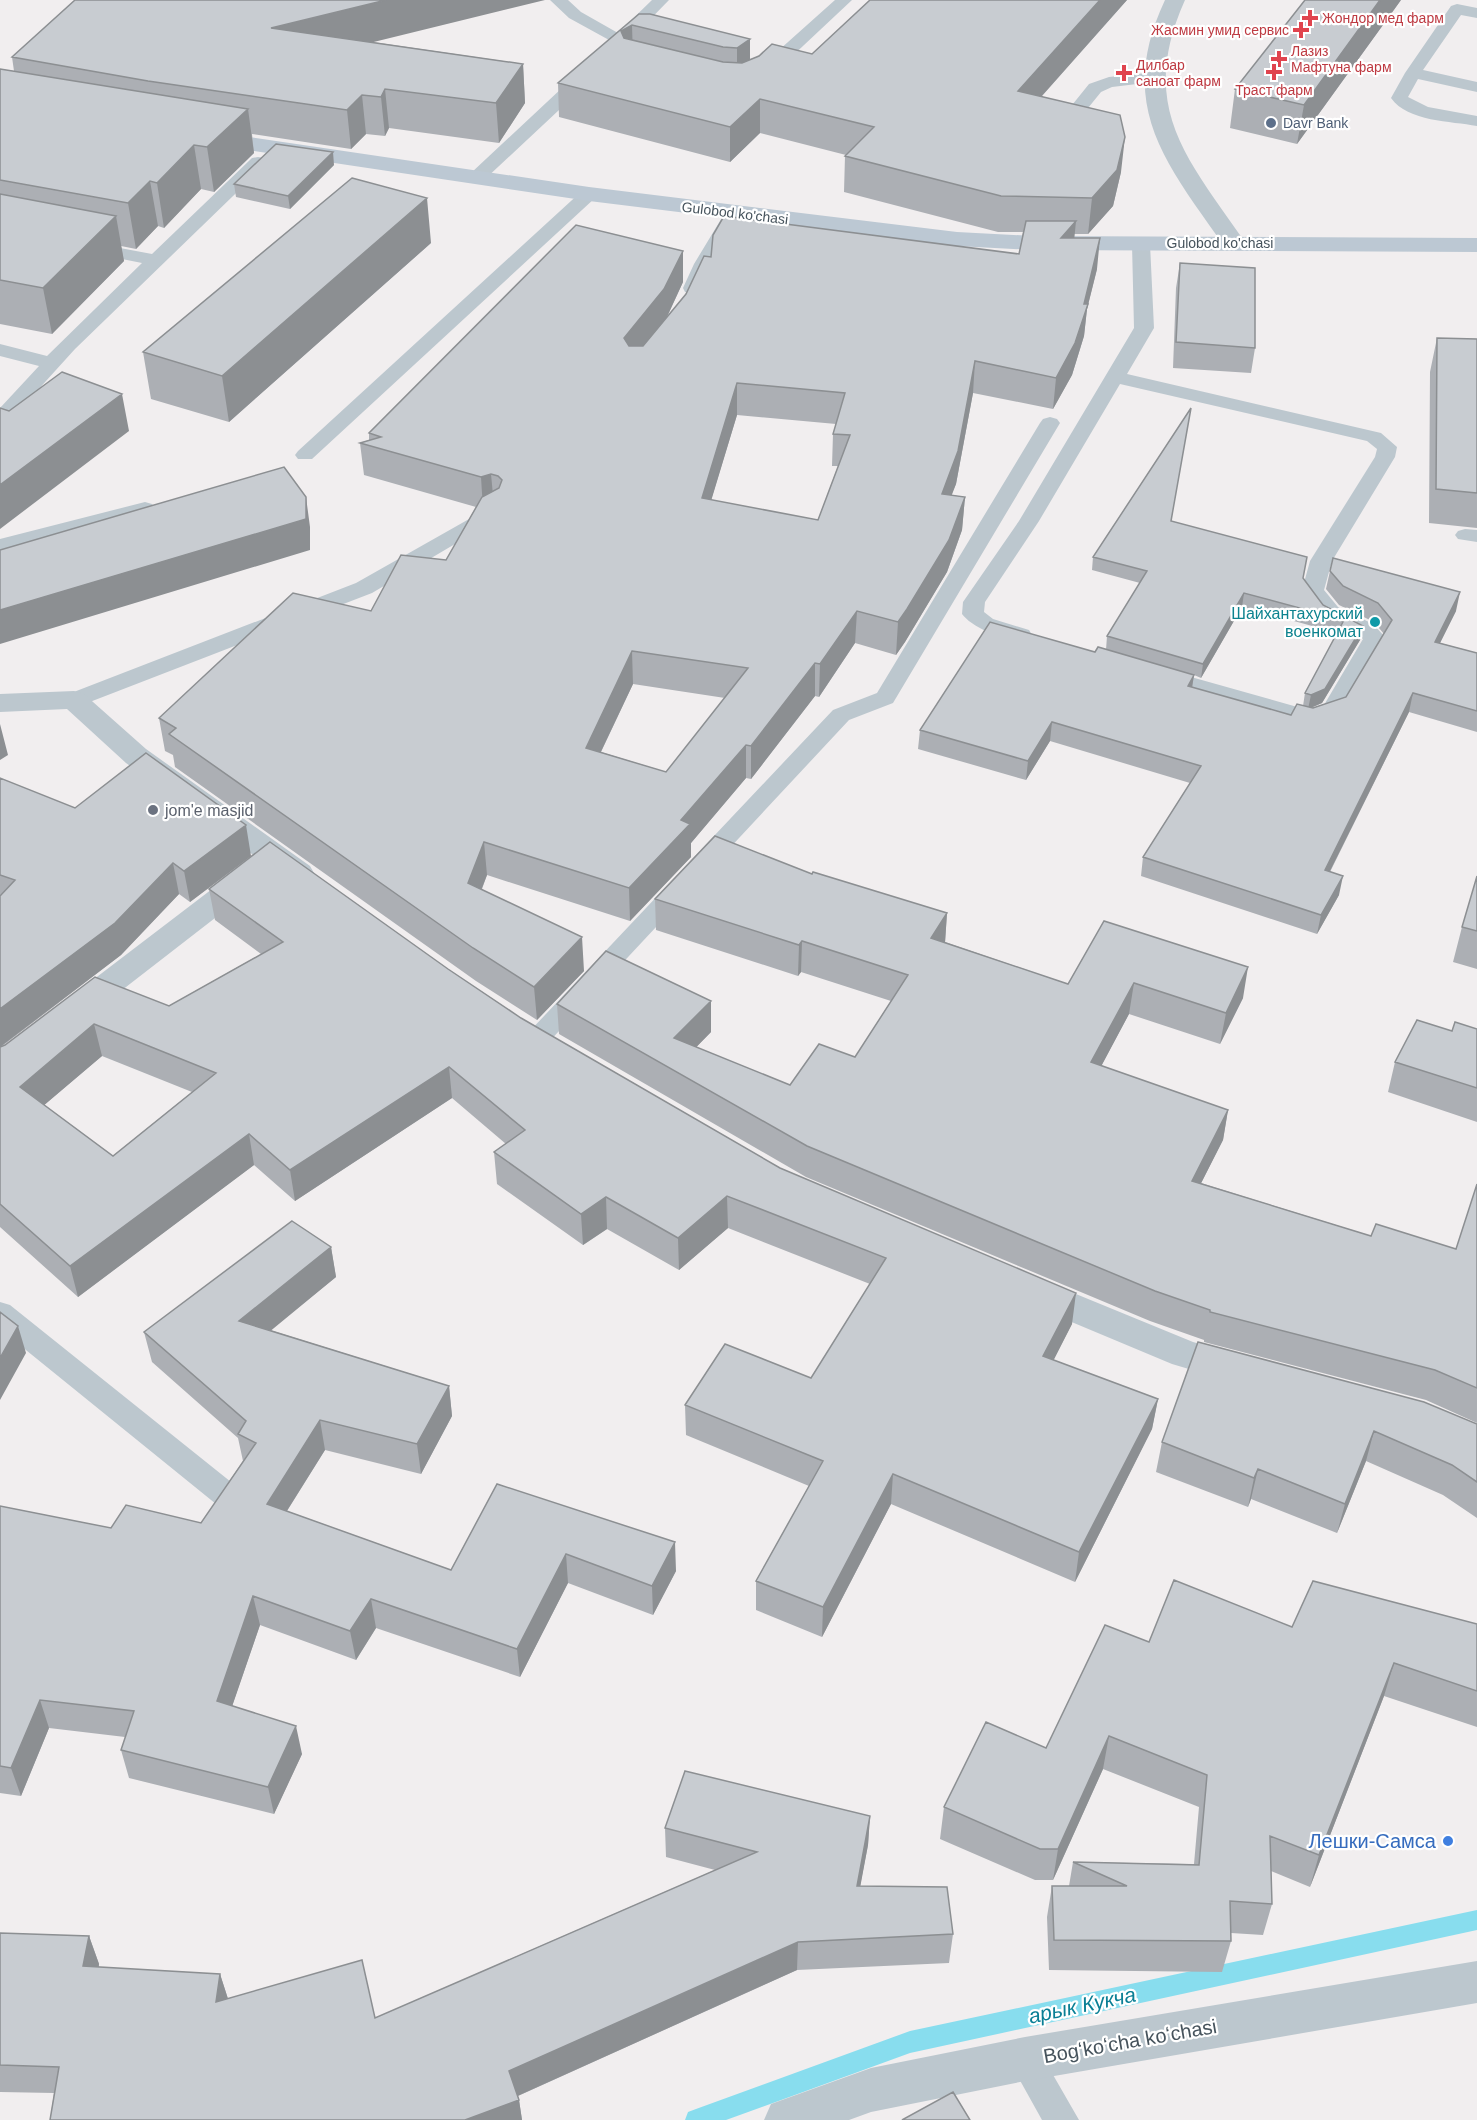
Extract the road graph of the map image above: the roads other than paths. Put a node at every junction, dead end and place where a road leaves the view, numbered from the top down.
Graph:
1 (558, 0) edge
2 (661, 0) edge
3 (844, 0) edge
4 (1175, 0) edge
5 (1477, 14) edge
6 (595, 67) edge
7 (1413, 73) junction
8 (1156, 77) junction
9 (752, 84) edge
10 (1477, 87) edge
11 (1477, 121) edge
12 (1061, 130) edge
13 (187, 134) edge
14 (273, 148) junction
15 (477, 177) junction
16 (589, 194) junction
17 (734, 212) junction
18 (1233, 242) junction
19 (67, 243) edge
20 (1141, 244) junction
21 (1477, 244) edge
22 (156, 260) junction
23 (685, 304) edge
24 (0, 350) edge
25 (52, 363) junction
26 (1116, 377) junction
27 (0, 420) edge
28 (1050, 423) dead end
29 (305, 455) dead end
30 (162, 504) edge
31 (493, 514) edge
32 (0, 545) edge
33 (1042, 641) edge
34 (1144, 671) edge
35 (74, 700) junction
36 (0, 703) edge
37 (276, 855) junction
38 (323, 889) edge
39 (510, 1021) edge
40 (48, 1030) edge
41 (537, 1039) junction
42 (568, 1057) edge
43 (1000, 1276) edge
44 (0, 1313) edge
45 (1265, 1375) edge
46 (226, 1495) edge
47 (1475, 1985) edge
48 (1025, 2059) junction
49 (787, 2120) edge
50 (1062, 2120) edge

1 - 2 lane
3 - 9 lane
4 - 8 street
5 - 7 lane
6 - 15 lane
7 - 10 lane
7 - 11 lane
8 - 12 lane
8 - 18 street
13 - 14 street, Gulobod ko'chasi
14 - 15 street, Gulobod ko'chasi
14 - 22 lane
15 - 16 street, Gulobod ko'chasi
16 - 17 street, Gulobod ko'chasi
16 - 29 lane
17 - 20 street, Gulobod ko'chasi
17 - 23 lane
18 - 20 street, Gulobod ko'chasi
18 - 21 street, Gulobod ko'chasi
19 - 22 lane
20 - 26 lane
22 - 25 lane
24 - 25 lane
25 - 27 lane
26 - 33 lane
26 - 34 lane
28 - 41 lane
30 - 32 lane
31 - 35 lane
35 - 36 street
35 - 37 street
37 - 38 street
37 - 40 street
39 - 41 street
41 - 42 street
43 - 45 street
44 - 46 lane
47 - 48 street, Bogʻkoʻcha koʻchasi
48 - 49 street, Bogʻkoʻcha koʻchasi
48 - 50 lane

